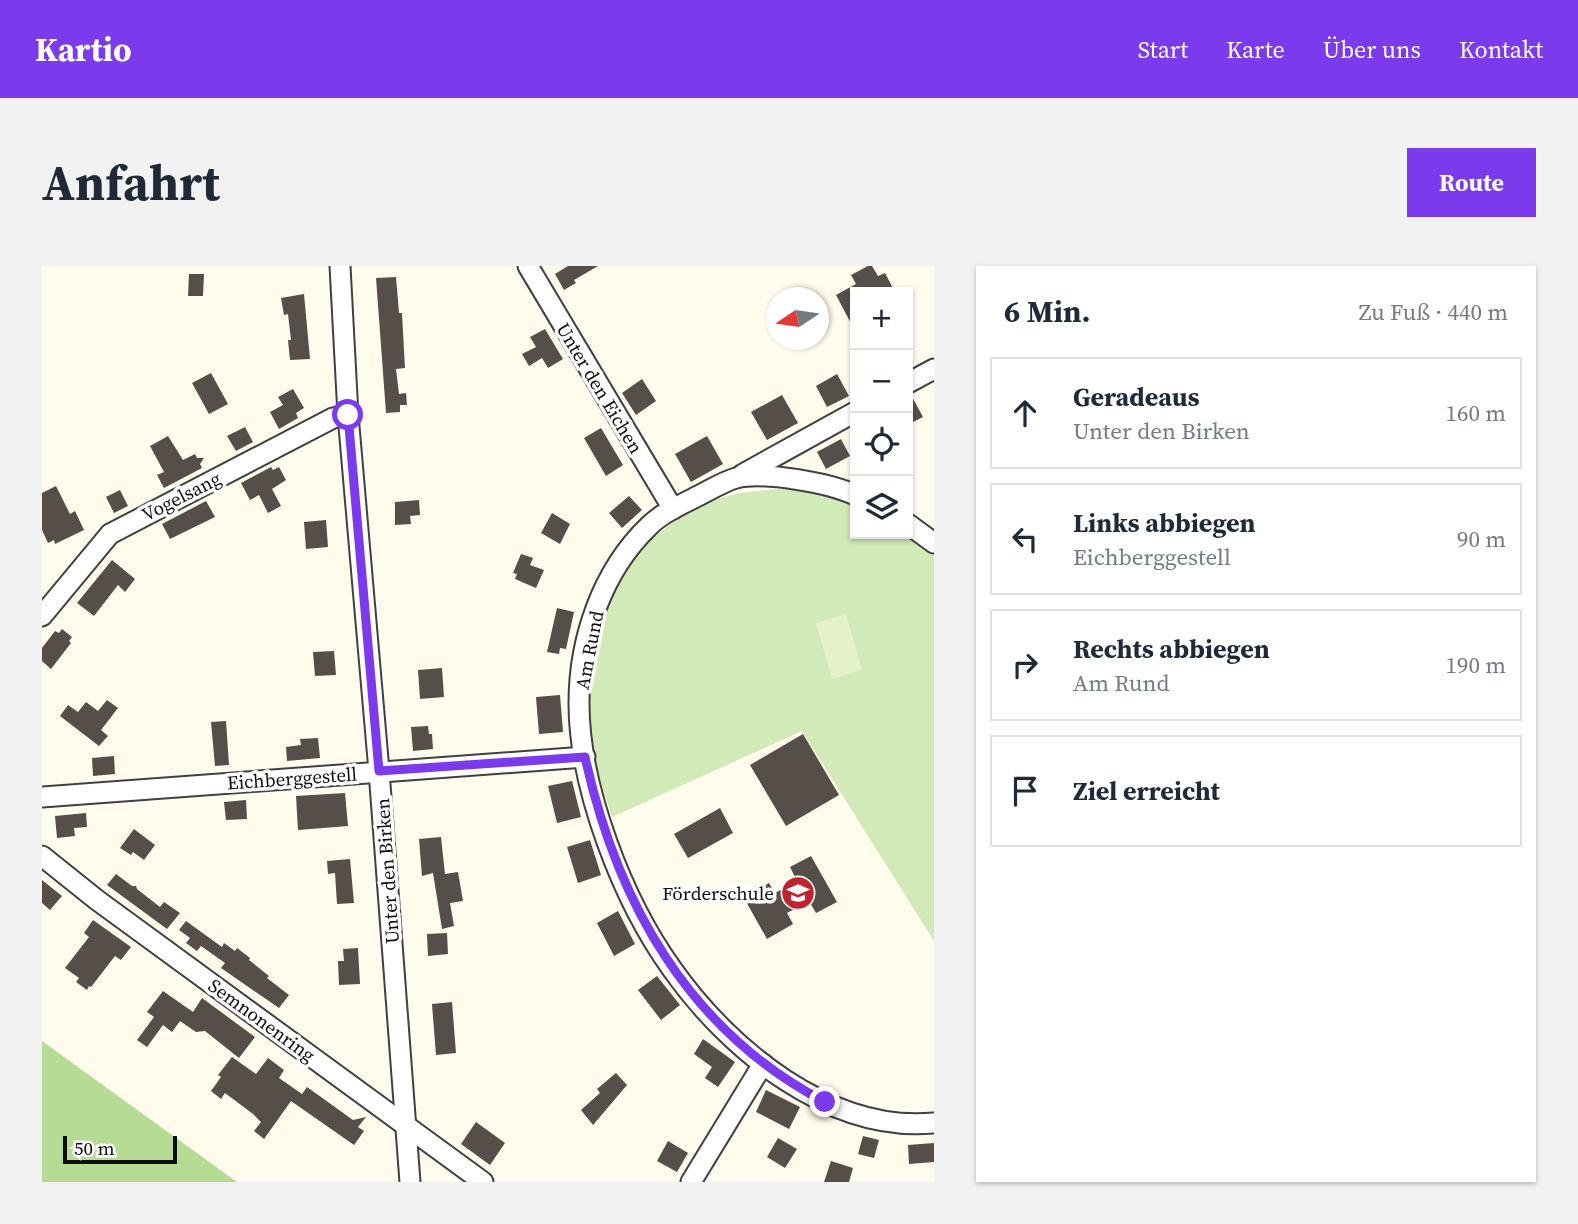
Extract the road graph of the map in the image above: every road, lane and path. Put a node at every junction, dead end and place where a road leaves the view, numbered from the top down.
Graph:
1 (340, 266) edge
2 (528, 266) edge
3 (934, 369) edge
4 (913, 380) edge
5 (853, 413) edge
6 (348, 415) junction
7 (735, 478) junction
8 (850, 494) edge
9 (673, 509) junction
10 (913, 528) edge
11 (934, 543) edge
12 (42, 616) edge
13 (585, 757) junction
14 (379, 771) junction
15 (42, 797) edge
16 (42, 856) edge
17 (762, 1063) junction
18 (934, 1124) edge
19 (405, 1126) junction
20 (410, 1182) edge
21 (483, 1182) edge
22 (691, 1182) edge

1 - 6 street, Unter den Birken
2 - 9 street, Unter den Eichen
3 - 4 street
5 - 7 street
6 - 12 street, Vogelsang
6 - 14 street, Unter den Birken
7 - 8 street, Am Rund
7 - 9 street, Am Rund
9 - 13 street, Am Rund
10 - 11 street
13 - 14 street, Eichberggestell
13 - 17 street, Am Rund
14 - 15 street, Eichberggestell
14 - 19 street, Unter den Birken
16 - 19 street, Semnonenring
17 - 18 street, Am Rund
17 - 22 street
19 - 20 street, Unter den Birken
19 - 21 street, Semnonenring

